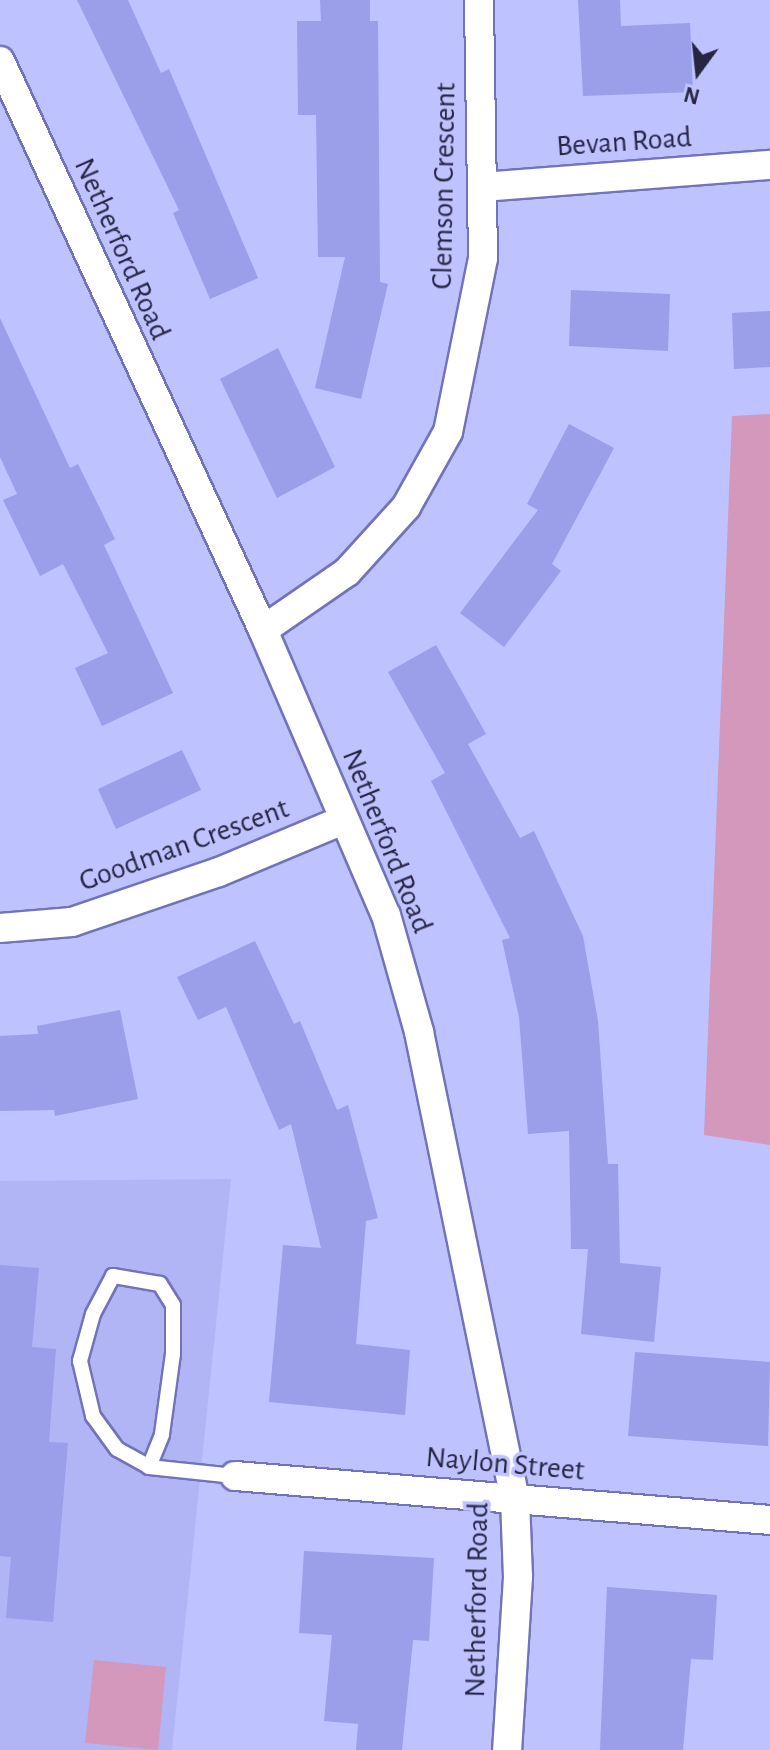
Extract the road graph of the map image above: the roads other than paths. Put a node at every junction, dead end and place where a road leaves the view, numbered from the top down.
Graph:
1 (479, 0) edge
2 (0, 61) edge
3 (770, 165) edge
4 (483, 187) junction
5 (263, 630) junction
6 (341, 821) junction
7 (0, 928) edge
8 (149, 1467) junction
9 (235, 1476) joint
10 (515, 1499) junction
11 (770, 1520) edge
12 (507, 1750) edge

1 - 4 street, Clemson Crescent
2 - 5 street, Netherford Road
3 - 4 street, Bevan Road
4 - 5 street, Clemson Crescent
5 - 6 street, Netherford Road
6 - 7 street, Goodman Crescent
6 - 10 street, Netherford Road
8 - 8 lane
8 - 9 lane
9 - 10 street, Naylon Street
10 - 11 street, Naylon Street
10 - 12 street, Netherford Road

